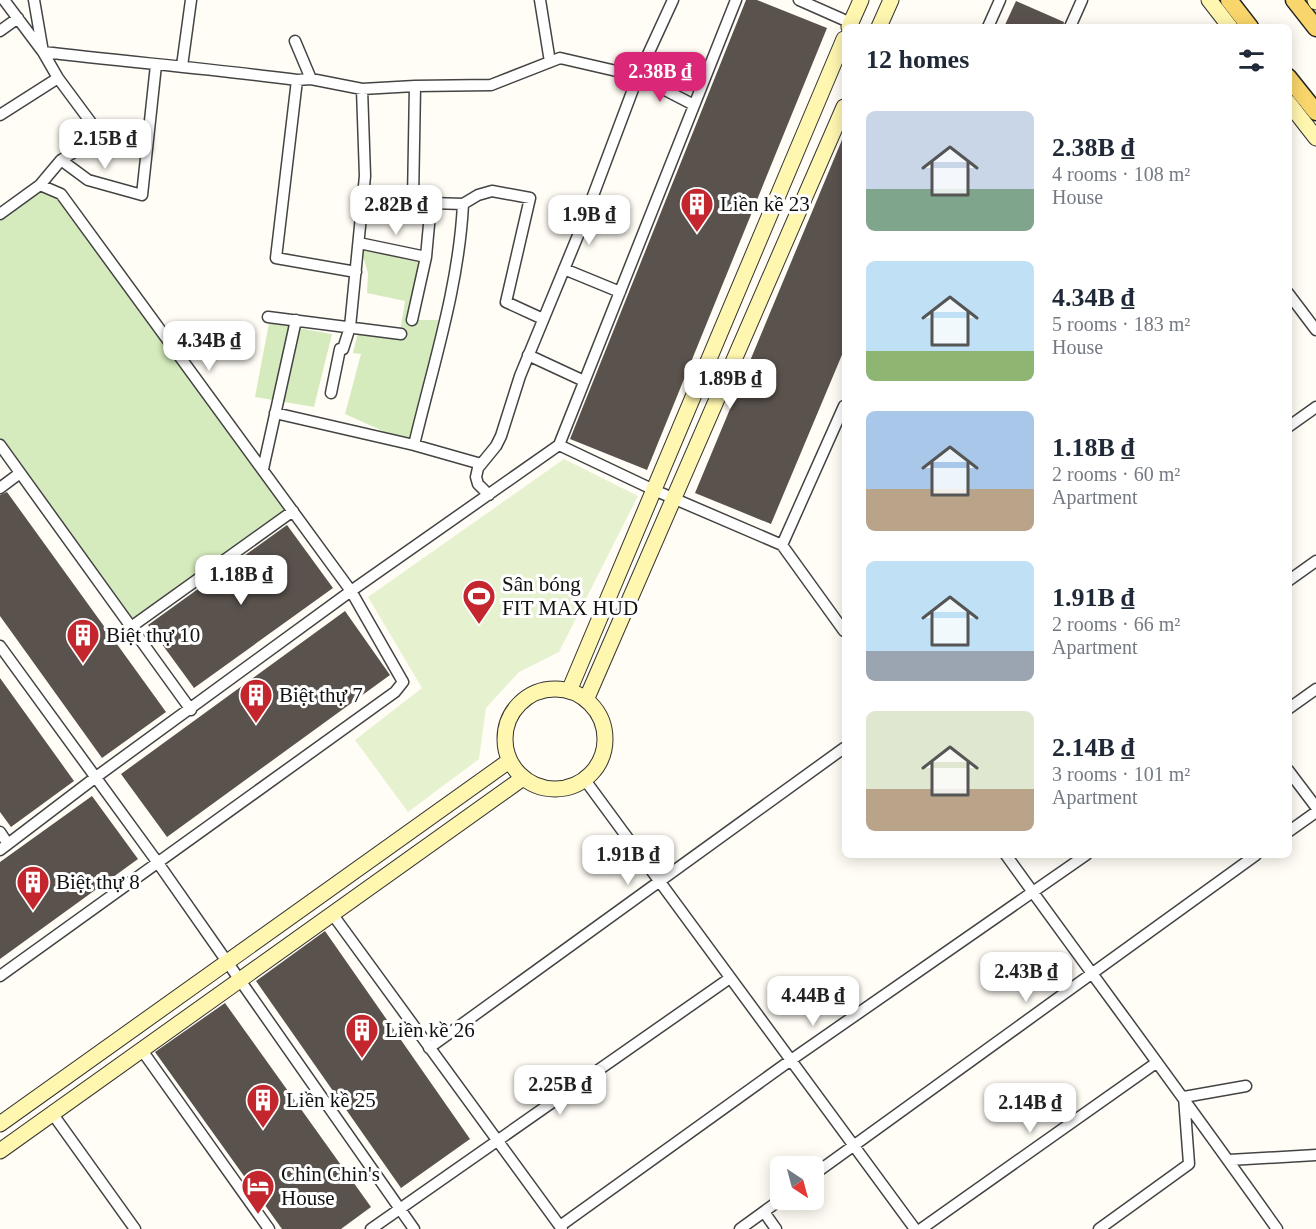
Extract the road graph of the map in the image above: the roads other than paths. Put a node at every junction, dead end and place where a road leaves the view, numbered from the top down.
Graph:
1 (4, 0) edge
2 (34, 0) edge
3 (191, 0) edge
4 (540, 0) edge
5 (673, 0) edge
6 (736, 0) edge
7 (799, 0) edge
8 (861, 0) edge
9 (891, 0) edge
10 (1000, 0) edge
11 (1082, 0) edge
12 (1209, 0) edge
13 (1229, 0) edge
14 (1294, 0) edge
15 (18, 18) junction
16 (850, 24) edge
17 (855, 24) edge
18 (880, 24) edge
19 (989, 24) edge
20 (1071, 24) edge
21 (1228, 24) edge
22 (1248, 24) edge
23 (1316, 28) edge
24 (0, 31) edge
25 (295, 41) dead end
26 (842, 44) edge
27 (43, 52) junction
28 (550, 62) junction
29 (156, 65) junction
30 (182, 66) junction
31 (638, 76) junction
32 (58, 78) junction
33 (311, 79) junction
34 (297, 80) junction
35 (1292, 82) edge
36 (415, 86) junction
37 (362, 89) junction
38 (694, 105) junction
39 (1292, 107) edge
40 (842, 112) edge
41 (1316, 112) edge
42 (0, 115) edge
43 (1316, 138) edge
44 (62, 160) junction
45 (40, 185) junction
46 (431, 202) junction
47 (463, 204) junction
48 (0, 214) edge
49 (359, 243) junction
50 (426, 257) junction
51 (564, 269) junction
52 (356, 272) junction
53 (620, 292) junction
54 (1292, 298) edge
55 (268, 317) dead end
56 (543, 319) junction
57 (296, 320) junction
58 (412, 320) dead end
59 (350, 327) junction
60 (1316, 330) edge
61 (400, 334) dead end
62 (528, 355) junction
63 (584, 381) junction
64 (331, 393) dead end
65 (1316, 407) edge
66 (842, 411) edge
67 (275, 413) junction
68 (1292, 424) edge
69 (0, 445) edge
70 (414, 445) junction
71 (559, 445) junction
72 (481, 464) junction
73 (262, 469) junction
74 (20, 473) junction
75 (0, 488) edge
76 (654, 490) junction
77 (489, 495) junction
78 (673, 499) junction
79 (293, 511) junction
80 (783, 545) junction
81 (1316, 561) edge
82 (1292, 577) edge
83 (351, 591) junction
84 (131, 627) junction
85 (842, 628) edge
86 (0, 646) edge
87 (1316, 689) edge
88 (569, 691) junction
89 (586, 700) junction
90 (1292, 706) edge
91 (190, 710) junction
92 (842, 749) edge
93 (509, 761) junction
94 (1292, 776) edge
95 (96, 777) junction
96 (523, 778) junction
97 (585, 780) junction
98 (1316, 810) edge
99 (1292, 829) edge
100 (0, 832) edge
101 (4, 847) edge
102 (1008, 858) edge
103 (1082, 858) edge
104 (1252, 858) edge
105 (158, 863) junction
106 (659, 882) junction
107 (1033, 893) junction
108 (333, 915) junction
109 (227, 962) junction
110 (1092, 973) junction
111 (0, 976) edge
112 (730, 978) junction
113 (240, 980) junction
114 (429, 1048) junction
115 (141, 1049) junction
116 (791, 1060) junction
117 (1156, 1063) junction
118 (1246, 1086) dead end
119 (1184, 1097) junction
120 (52, 1113) junction
121 (0, 1124) edge
122 (498, 1142) junction
123 (853, 1146) junction
124 (0, 1151) edge
125 (1316, 1155) edge
126 (1228, 1160) junction
127 (824, 1168) edge
128 (770, 1208) edge
129 (400, 1209) junction
130 (764, 1212) junction
131 (561, 1227) edge
132 (135, 1229) edge
133 (269, 1229) edge
134 (371, 1229) edge
135 (414, 1229) edge
136 (740, 1229) edge
137 (776, 1229) edge
138 (915, 1229) edge
139 (921, 1229) edge
140 (1099, 1229) edge
141 (1277, 1229) edge

1 - 15 street
2 - 27 street
3 - 30 street
4 - 28 street
5 - 31 street
6 - 38 street
7 - 16 street
8 - 17 main road
9 - 18 main road
10 - 19 street
11 - 20 street
12 - 21 main road
13 - 22 main road
14 - 23 main road
15 - 24 street
15 - 27 street
25 - 33 street
26 - 76 main road
27 - 29 street
27 - 32 street
28 - 31 street
28 - 36 street
29 - 30 street
29 - 44 street
30 - 34 street
31 - 38 street
31 - 51 street
32 - 42 street
32 - 44 street
33 - 34 street
33 - 37 street
34 - 52 street
35 - 41 main road
36 - 37 street
36 - 46 street
37 - 49 street
38 - 53 street
39 - 43 main road
40 - 78 main road
44 - 45 street
45 - 48 street
45 - 73 street
46 - 47 street
46 - 50 street
47 - 56 street
47 - 70 street
49 - 50 street
49 - 52 street
50 - 58 street
51 - 53 street
51 - 56 street
52 - 59 street
53 - 63 street
54 - 60 street
55 - 57 street
56 - 62 street
57 - 59 street
57 - 67 street
59 - 61 street
59 - 64 street
62 - 63 street
62 - 72 street
63 - 71 street
65 - 68 street
66 - 80 street
67 - 70 street
67 - 73 street
69 - 74 street
70 - 72 street
71 - 76 street
71 - 77 street
72 - 77 street
73 - 79 street
74 - 75 street
74 - 84 street
76 - 78 street
76 - 88 main road
77 - 83 street
78 - 80 street
78 - 89 main road
79 - 83 street
79 - 84 street
80 - 85 street
81 - 82 street
83 - 91 street
83 - 105 street
84 - 91 street
86 - 95 street
87 - 90 street
88 - 89 main road
88 - 93 main road
89 - 97 main road
91 - 95 street
92 - 106 street
93 - 96 main road
93 - 109 main road
94 - 98 street
95 - 101 street
95 - 105 street
96 - 97 main road
96 - 108 main road
97 - 106 street
98 - 99 street
100 - 101 street
102 - 107 street
103 - 107 street
104 - 110 street
105 - 109 street
105 - 111 street
106 - 112 street
106 - 114 street
107 - 110 street
107 - 116 street
108 - 113 main road
108 - 114 street
109 - 113 street
109 - 121 main road
110 - 117 street
110 - 123 street
112 - 116 street
112 - 122 street
113 - 115 main road
113 - 129 street
114 - 122 street
115 - 120 main road
115 - 133 street
116 - 123 street
116 - 131 street
117 - 119 street
117 - 139 street
118 - 119 street
119 - 126 street
119 - 140 street
120 - 124 main road
120 - 132 street
122 - 129 street
122 - 131 street
123 - 127 street
123 - 138 street
125 - 126 street
126 - 141 street
128 - 130 street
129 - 134 street
129 - 135 street
130 - 136 street
130 - 137 street

